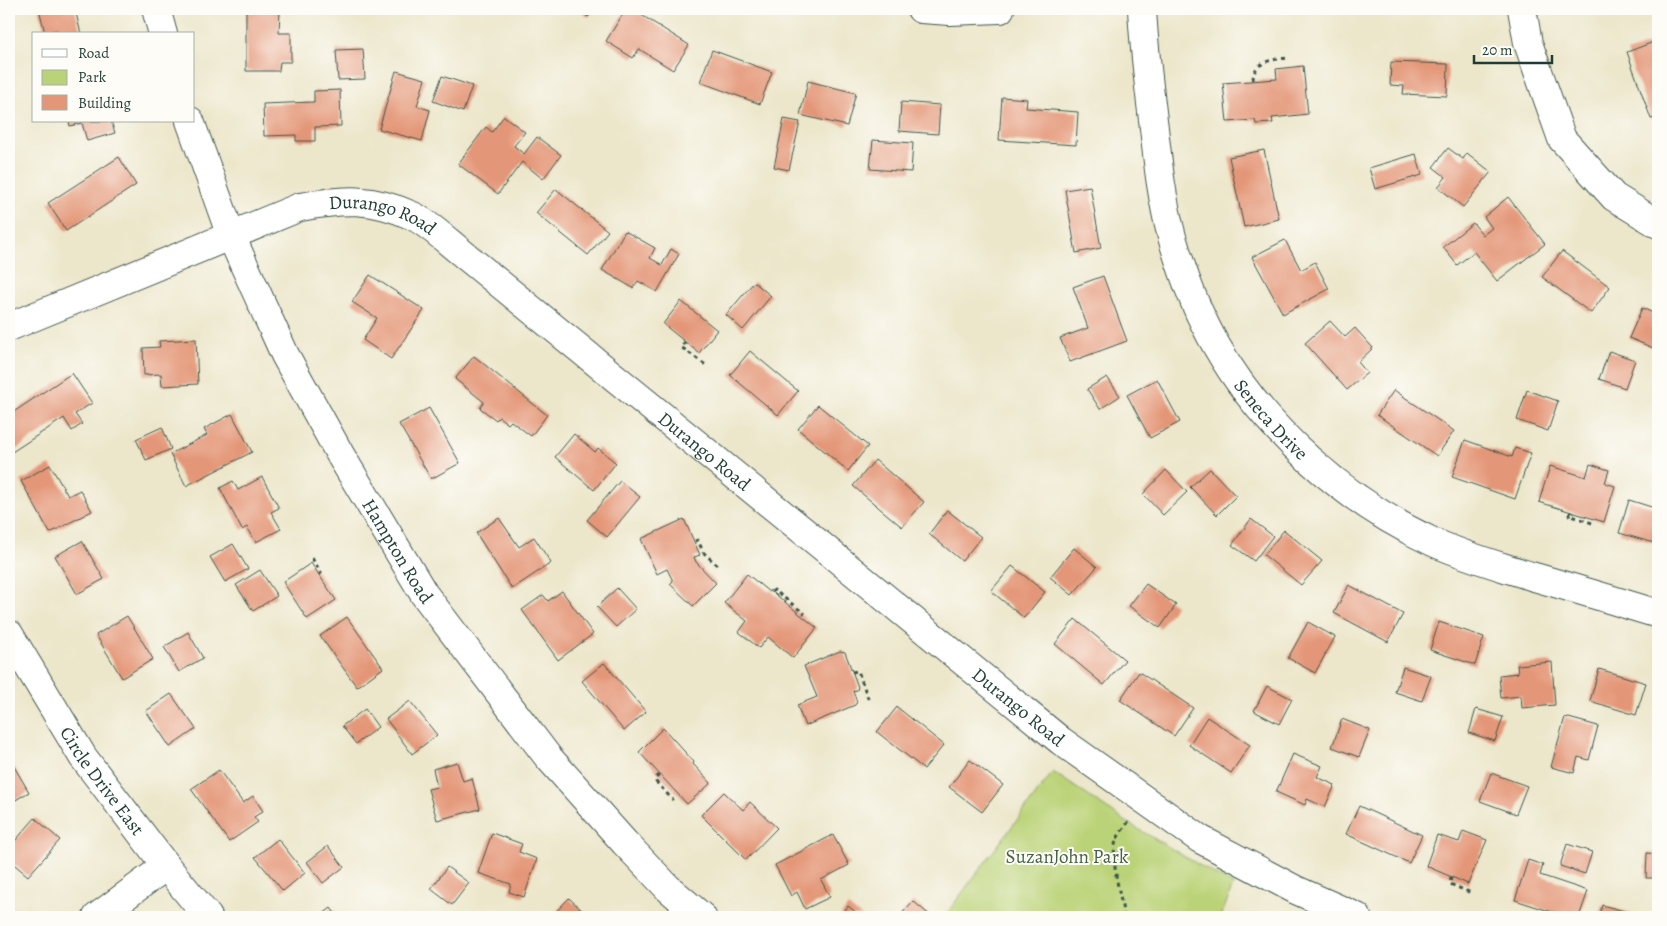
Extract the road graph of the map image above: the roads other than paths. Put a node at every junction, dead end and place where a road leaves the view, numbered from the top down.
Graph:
1 (156, 9) edge
2 (921, 9) edge
3 (1000, 9) edge
4 (1142, 9) edge
5 (1522, 9) edge
6 (162, 32) edge
7 (190, 122) edge
8 (1658, 224) edge
9 (231, 236) junction
10 (9, 327) edge
11 (1658, 614) edge
12 (9, 634) edge
13 (166, 866) junction
14 (97, 917) edge
15 (208, 917) edge
16 (702, 917) edge
17 (1357, 917) edge

1 - 6 street
2 - 3 street
4 - 11 street, Seneca Drive
5 - 8 street
7 - 9 street, Hampton Road
9 - 10 street, Durango Road
9 - 16 street, Hampton Road
9 - 17 street, Durango Road
12 - 13 street, Circle Drive East
13 - 14 street
13 - 15 street, Circle Drive East

